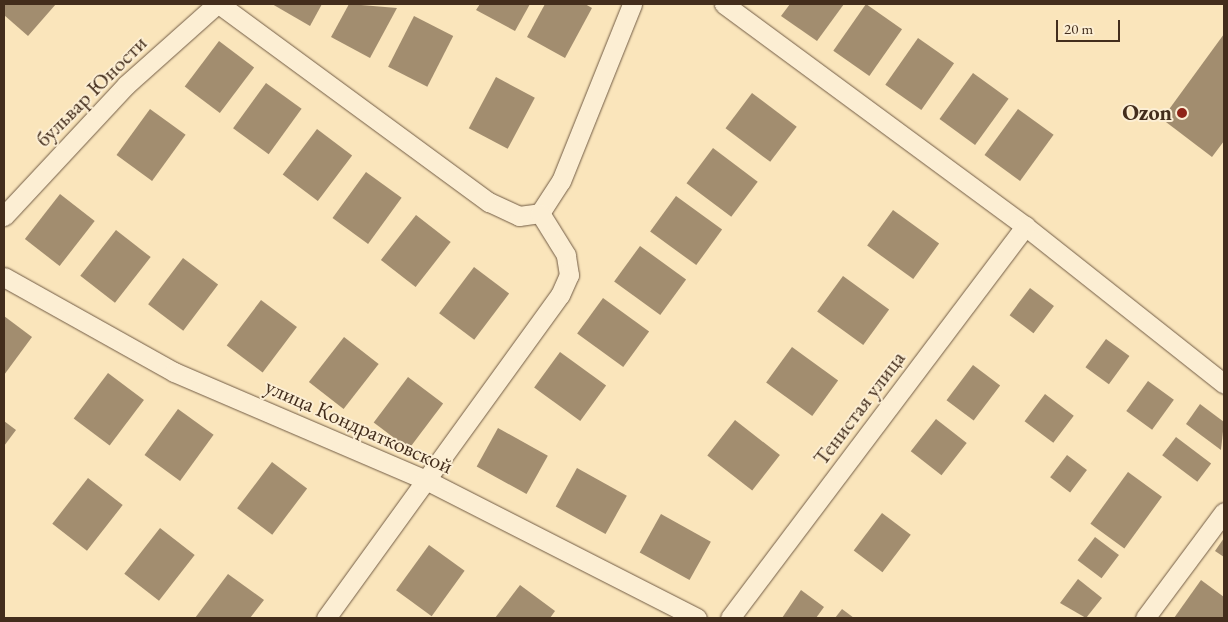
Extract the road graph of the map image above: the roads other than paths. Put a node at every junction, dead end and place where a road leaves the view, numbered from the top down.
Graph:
1 (218, 4) edge
2 (632, 4) edge
3 (724, 4) edge
4 (540, 213) junction
5 (4, 216) edge
6 (1025, 226) junction
7 (4, 278) edge
8 (1224, 384) edge
9 (426, 480) junction
10 (1224, 512) edge
11 (326, 618) edge
12 (697, 618) edge
13 (730, 618) edge
14 (1146, 618) edge

1 - 4 street
1 - 5 street, бульвар Юности
2 - 4 street
3 - 6 street
4 - 9 street
6 - 8 street
6 - 13 street, Тенистая улица
7 - 9 street, улица Кондратковской
9 - 11 street
9 - 12 street, улица Кондратковской
10 - 14 street

